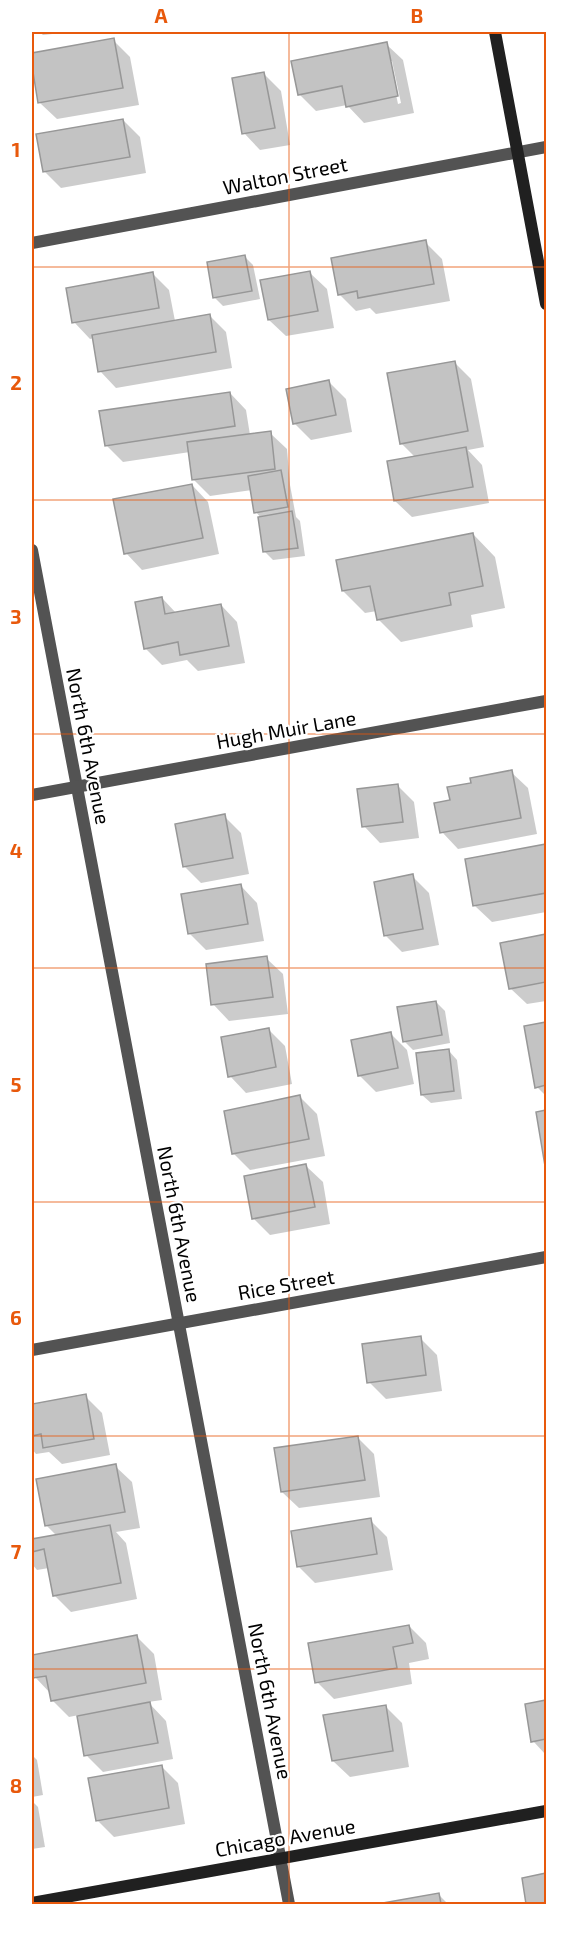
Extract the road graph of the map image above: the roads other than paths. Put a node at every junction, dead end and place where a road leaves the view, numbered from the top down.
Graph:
1 (495, 32) edge
2 (546, 147) edge
3 (518, 152) junction
4 (32, 243) edge
5 (546, 304) edge
6 (32, 550) edge
7 (546, 701) edge
8 (76, 787) junction
9 (32, 795) edge
10 (546, 1257) edge
11 (179, 1323) junction
12 (32, 1350) edge
13 (546, 1811) edge
14 (281, 1857) junction
15 (32, 1903) edge
16 (290, 1905) edge

1 - 3 main road
2 - 3 street, Walton Street
3 - 4 street, Walton Street
3 - 5 main road
6 - 8 street, North 6th Avenue
7 - 8 street, Hugh Muir Lane
8 - 9 street, Hugh Muir Lane
8 - 11 street, North 6th Avenue
10 - 11 street, Rice Street
11 - 12 street, Rice Street
11 - 14 street, North 6th Avenue
13 - 14 main road, Chicago Avenue
14 - 15 main road, Chicago Avenue
14 - 16 street, North 6th Avenue

